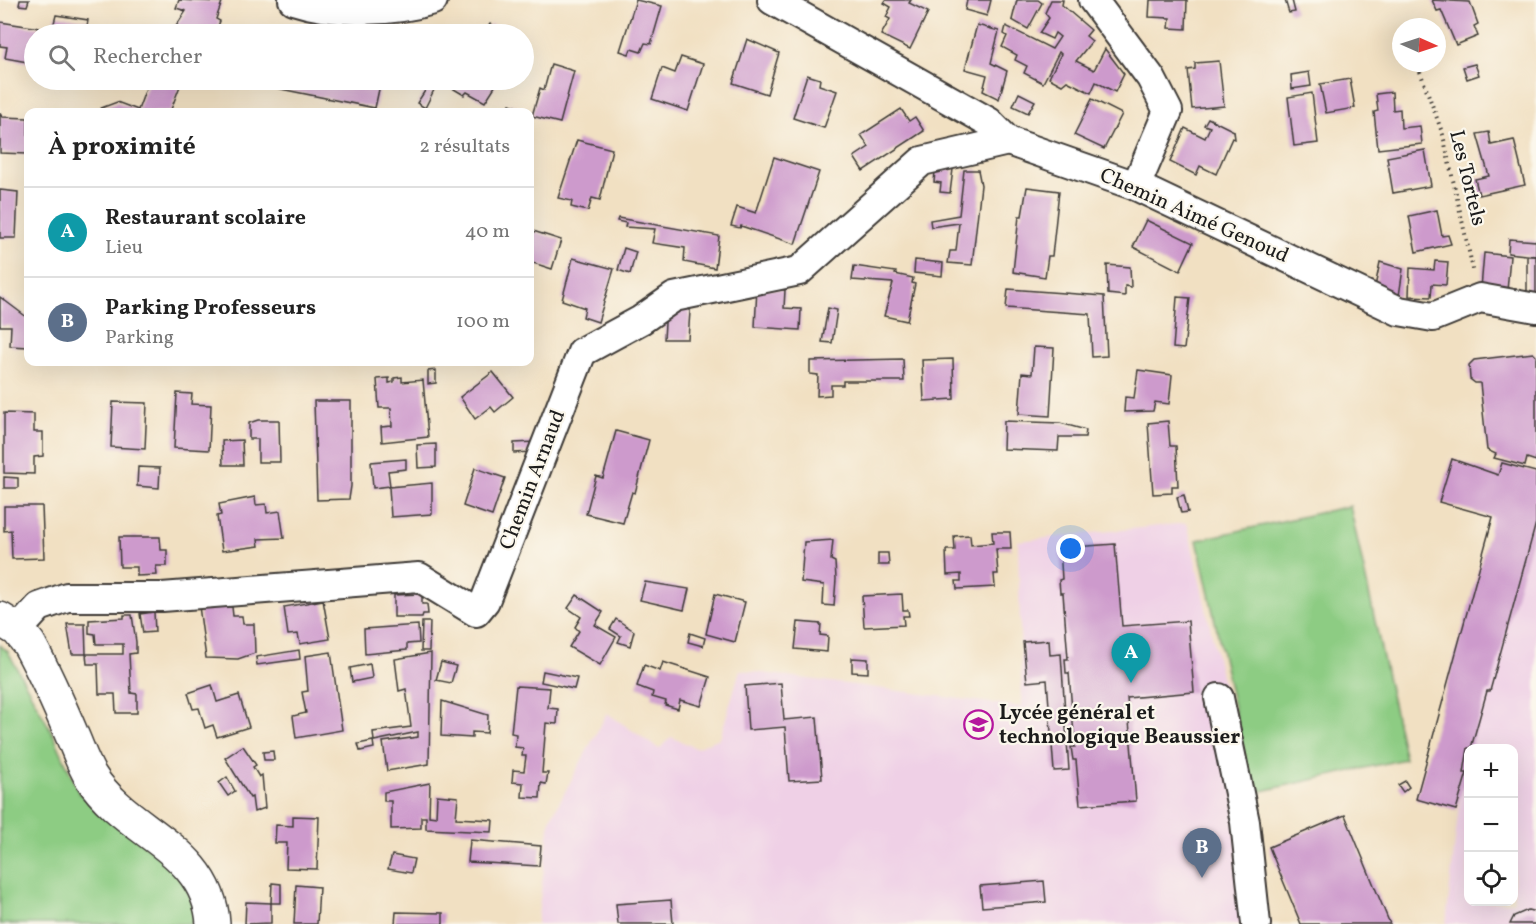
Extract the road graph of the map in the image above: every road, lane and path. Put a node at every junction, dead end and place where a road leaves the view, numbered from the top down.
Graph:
1 (293, 0) edge
2 (433, 0) edge
3 (772, 0) edge
4 (1093, 0) edge
5 (1420, 72) edge
6 (1008, 141) junction
7 (1136, 186) junction
8 (1480, 298) junction
9 (1536, 308) edge
10 (9, 625) edge
11 (1219, 698) dead end
12 (213, 924) edge
13 (1256, 924) edge

1 - 2 street
3 - 6 street, Chemin Aimé Genoud
4 - 7 street
5 - 8 path, Les Tortels
6 - 7 street, Chemin Aimé Genoud
6 - 10 street, Chemin Arnaud
7 - 8 street, Chemin Aimé Genoud
8 - 9 street
10 - 12 street
11 - 13 street

